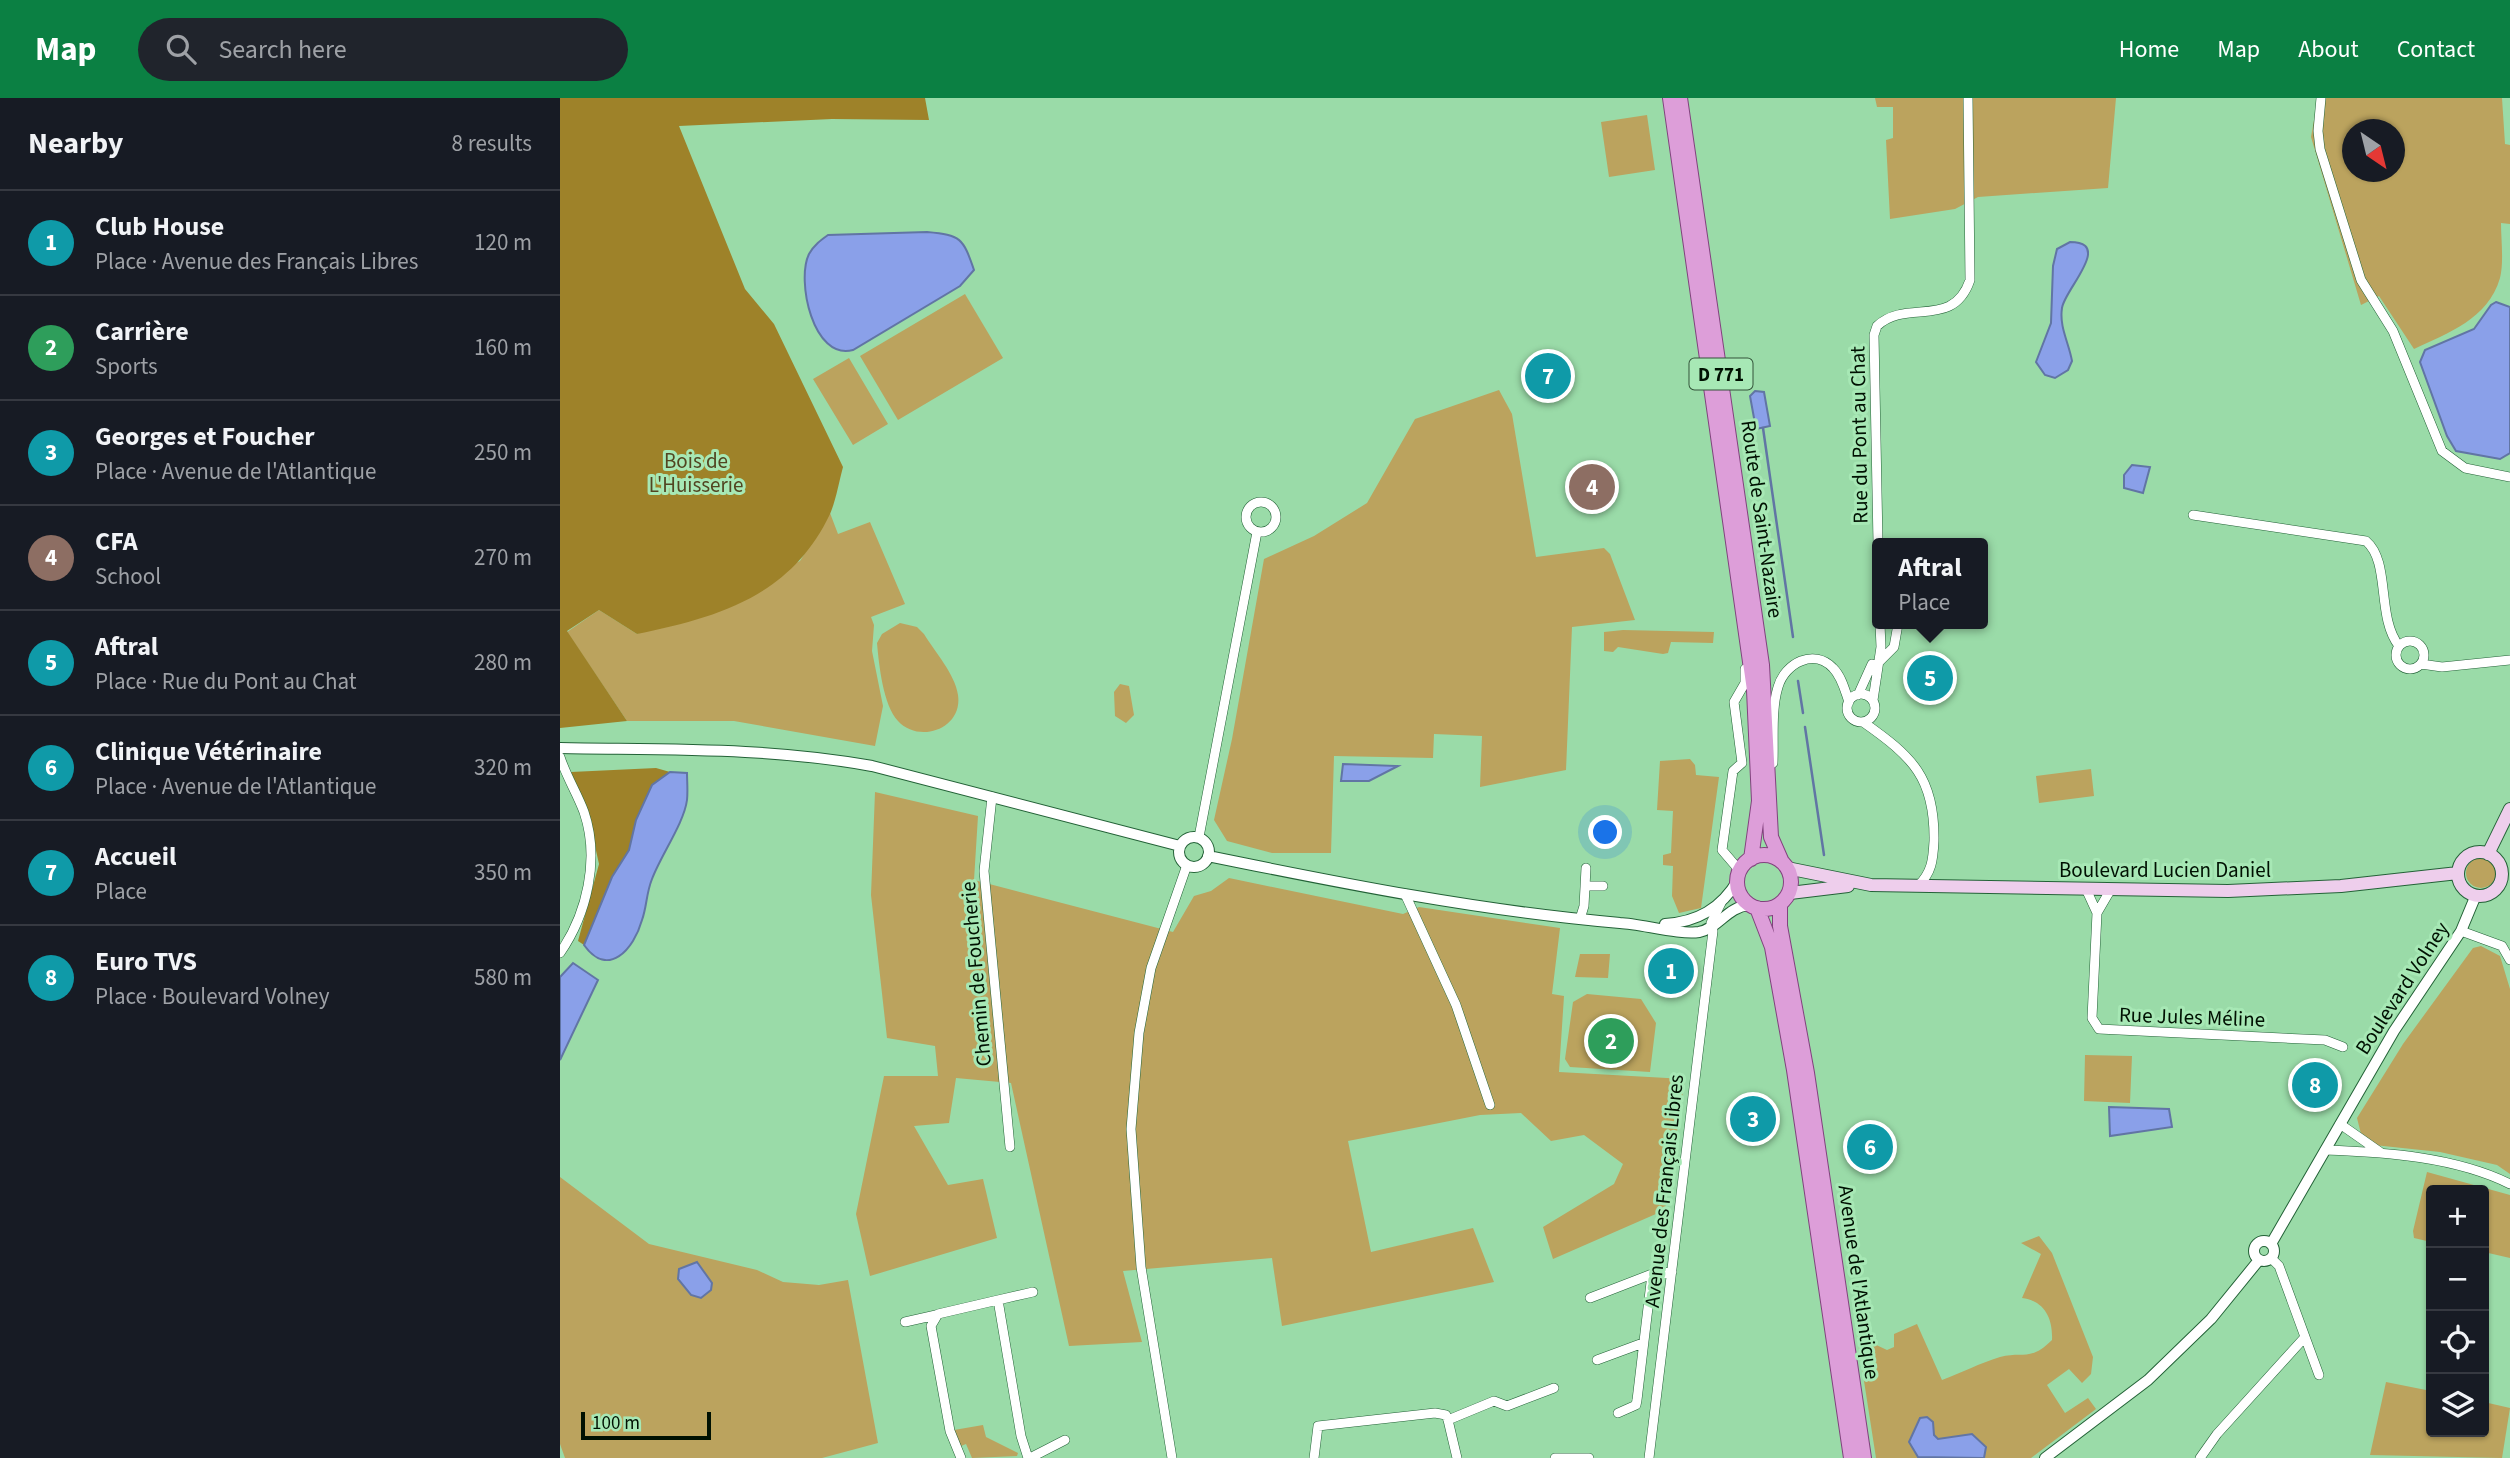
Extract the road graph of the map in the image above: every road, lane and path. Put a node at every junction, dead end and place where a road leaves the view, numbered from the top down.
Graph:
1 (1670, 98) edge
2 (1680, 98) edge
3 (1968, 98) edge
4 (2321, 98) edge
5 (2510, 477) edge
6 (2193, 515) dead end
7 (1257, 532) dead end
8 (1878, 538) edge
9 (1745, 618) junction
10 (1880, 629) edge
11 (1897, 629) edge
12 (1880, 639) junction
13 (2399, 646) junction
14 (2510, 660) edge
15 (1879, 662) junction
16 (2421, 664) junction
17 (1858, 695) junction
18 (1873, 700) junction
19 (1849, 702) junction
20 (1863, 722) junction
21 (560, 748) edge
22 (560, 757) edge
23 (1742, 763) junction
24 (1759, 770) junction
25 (992, 797) junction
26 (1771, 803) junction
27 (2510, 810) edge
28 (1199, 837) junction
29 (1180, 846) junction
30 (1208, 856) junction
31 (1751, 859) junction
32 (2499, 860) edge
33 (1187, 865) junction
34 (1785, 865) junction
35 (1586, 868) dead end
36 (2458, 873) junction
37 (1739, 876) junction
38 (2510, 881) edge
39 (1871, 884) junction
40 (1586, 886) junction
41 (1602, 886) dead end
42 (1918, 886) junction
43 (2496, 888) junction
44 (2086, 889) junction
45 (2111, 889) junction
46 (1405, 894) junction
47 (2476, 895) junction
48 (1785, 899) junction
49 (1720, 902) junction
50 (1753, 906) junction
51 (2097, 913) junction
52 (1580, 919) junction
53 (1652, 925) junction
54 (1712, 927) junction
55 (2461, 931) junction
56 (560, 953) edge
57 (2510, 960) edge
58 (2343, 1047) dead end
59 (1490, 1105) dead end
60 (2340, 1124) junction
61 (1010, 1147) dead end
62 (2325, 1150) junction
63 (2381, 1153) junction
64 (2510, 1184) edge
65 (2271, 1244) junction
66 (2271, 1258) junction
67 (2259, 1260) junction
68 (1672, 1272) junction
69 (1652, 1274) junction
70 (1033, 1292) dead end
71 (1590, 1298) dead end
72 (998, 1300) junction
73 (938, 1314) junction
74 (905, 1322) dead end
75 (2305, 1336) junction
76 (1643, 1343) junction
77 (1597, 1360) dead end
78 (2319, 1375) dead end
79 (1554, 1388) dead end
80 (1637, 1400) junction
81 (1656, 1405) junction
82 (1618, 1413) dead end
83 (1448, 1420) junction
84 (1065, 1440) dead end
85 (961, 1458) edge
86 (1029, 1458) edge
87 (1172, 1458) edge
88 (1314, 1458) edge
89 (1457, 1458) edge
90 (1555, 1458) edge
91 (1589, 1458) edge
92 (1649, 1458) edge
93 (1851, 1458) edge
94 (1864, 1458) edge
95 (2045, 1458) edge
96 (2200, 1458) edge

1 - 9 main road, Route de Saint-Nazaire
2 - 26 main road, Route de Saint-Nazaire / D 771
3 - 8 street, Rue du Pont au Chat
4 - 5 street
6 - 13 street
7 - 28 street
9 - 23 street
9 - 24 main road, Route de Saint-Nazaire
10 - 12 street
11 - 15 street
12 - 15 street
12 - 17 street
13 - 16 street
13 - 16 street
14 - 16 street
15 - 18 street
17 - 18 street
17 - 19 street
18 - 20 street
19 - 20 street
19 - 26 street
20 - 42 street
21 - 25 street
22 - 56 street
23 - 24 street
23 - 37 street
24 - 31 main road, Route de Saint-Nazaire
25 - 29 street
25 - 61 street, Chemin de Foucherie
26 - 34 main road, Route de Saint-Nazaire
27 - 32 main road
28 - 29 street
28 - 30 street
29 - 33 street
30 - 33 street
30 - 46 street
31 - 34 main road
31 - 37 main road
32 - 36 main road
32 - 43 main road
33 - 87 street
34 - 39 main road, Boulevard Lucien Daniel
34 - 48 main road
35 - 40 street
36 - 45 main road, Boulevard Lucien Daniel
36 - 47 main road
37 - 49 street
37 - 50 main road
38 - 43 main road
39 - 42 main road, Boulevard Lucien Daniel
39 - 48 main road, Boulevard Lucien Daniel
40 - 41 street
40 - 52 street
42 - 44 main road, Boulevard Lucien Daniel
43 - 47 main road
44 - 45 main road, Boulevard Lucien Daniel
44 - 51 street, Rue Jules Méline
45 - 51 street
46 - 52 street
46 - 59 street
47 - 55 street, Boulevard Volney
48 - 50 main road
48 - 94 main road, Avenue de l'Atlantique
49 - 53 street
49 - 54 street, Avenue des Français Libres
50 - 54 street
50 - 93 main road, Avenue de l'Atlantique
51 - 58 street, Rue Jules Méline
52 - 53 street
53 - 54 street
54 - 68 street, Avenue des Français Libres
55 - 57 street
55 - 60 street, Boulevard Volney
60 - 62 street, Boulevard Volney
60 - 63 street
62 - 63 street
62 - 65 street, Boulevard Volney
63 - 64 street
65 - 66 street, Boulevard Volney
65 - 67 street, Boulevard Volney
66 - 67 street
66 - 75 street
67 - 95 street, Boulevard Volney
68 - 69 street
68 - 81 street, Avenue des Français Libres
69 - 71 street
69 - 76 street
70 - 72 street
72 - 73 street
72 - 86 street
73 - 74 street
73 - 85 street
75 - 78 street
75 - 96 street
76 - 77 street
76 - 80 street
79 - 83 street
80 - 81 street
80 - 82 street
81 - 92 street, Avenue des Français Libres
83 - 88 street
83 - 89 street
84 - 86 street
90 - 91 street

